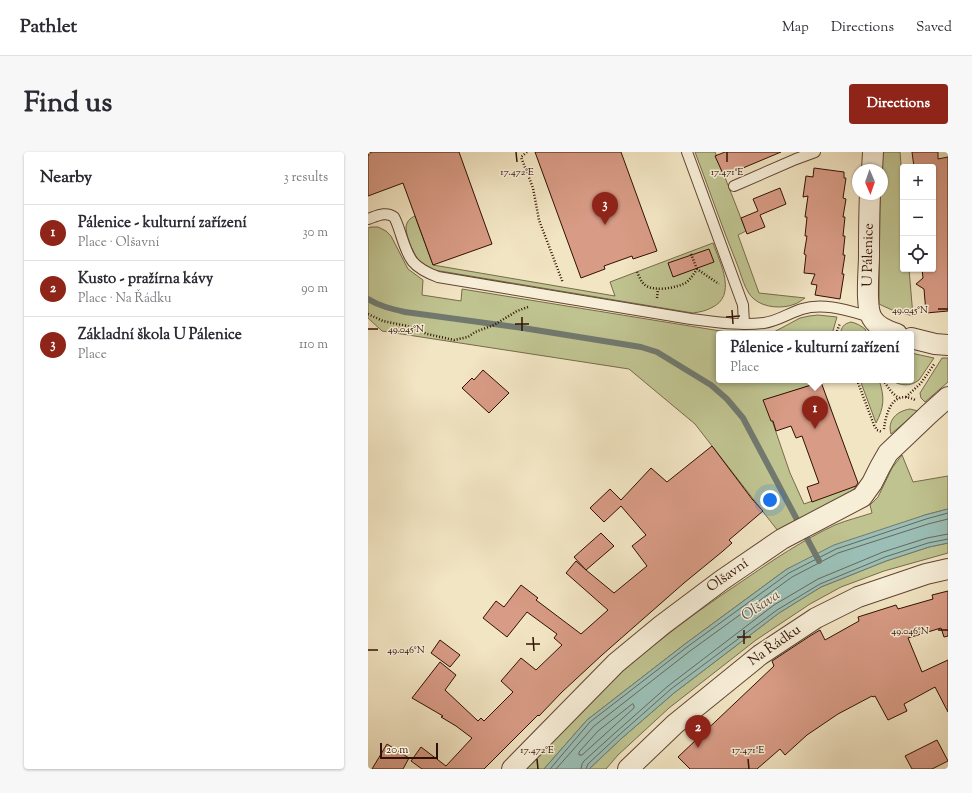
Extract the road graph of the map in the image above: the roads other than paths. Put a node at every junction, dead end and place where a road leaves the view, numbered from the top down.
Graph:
1 (687, 152) edge
2 (815, 152) edge
3 (874, 152) edge
4 (873, 164) edge
5 (734, 186) dead end
6 (870, 200) edge
7 (368, 220) edge
8 (871, 317) junction
9 (744, 324) junction
10 (890, 331) edge
11 (914, 339) edge
12 (945, 345) edge
13 (948, 398) edge
14 (948, 569) edge
15 (512, 769) edge
16 (628, 769) edge

1 - 9 lane
2 - 5 lane
3 - 4 street
6 - 8 street, U Pálenice
7 - 9 lane
8 - 9 lane
8 - 10 street
11 - 12 street
13 - 15 street, Olšavní
14 - 16 street, Na Řádku

